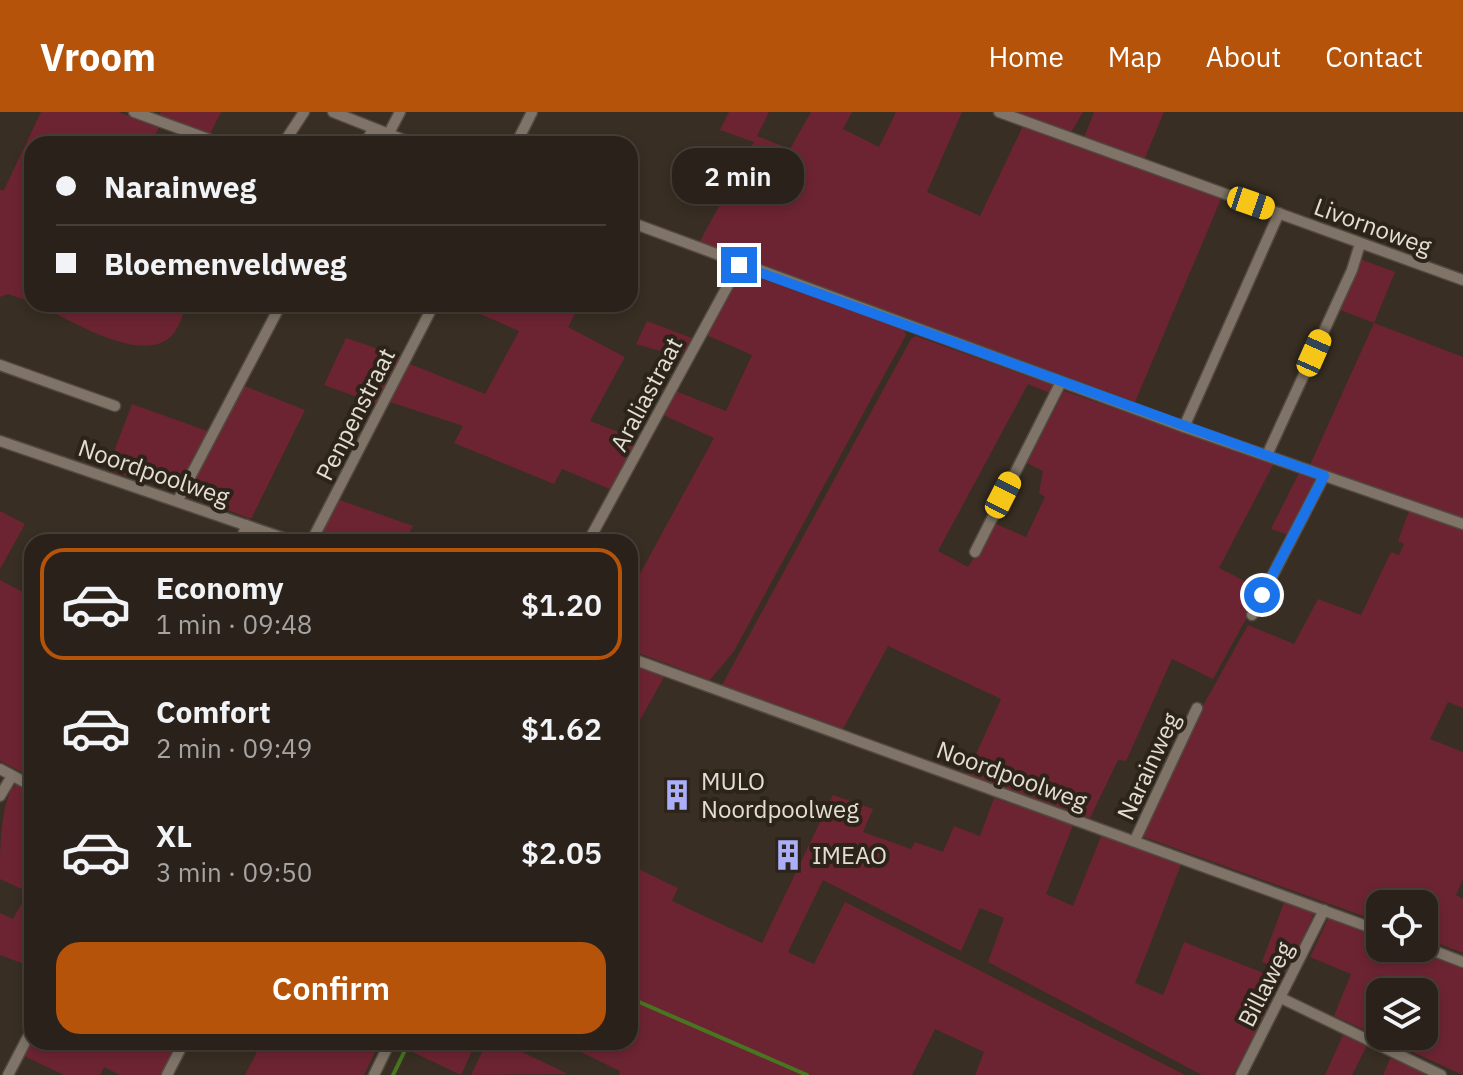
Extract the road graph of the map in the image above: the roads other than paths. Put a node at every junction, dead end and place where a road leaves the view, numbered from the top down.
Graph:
1 (134, 112) edge
2 (304, 112) edge
3 (333, 112) edge
4 (400, 112) edge
5 (532, 112) edge
6 (999, 112) edge
7 (373, 129) junction
8 (388, 135) junction
9 (200, 136) edge
10 (288, 136) edge
11 (369, 136) edge
12 (391, 136) edge
13 (520, 136) edge
14 (1279, 213) junction
15 (638, 225) edge
16 (1360, 244) junction
17 (739, 265) junction
18 (1463, 280) edge
19 (277, 312) edge
20 (430, 312) edge
21 (0, 365) edge
22 (1061, 382) junction
23 (115, 406) dead end
24 (1184, 427) junction
25 (0, 441) edge
26 (1267, 455) junction
27 (1324, 476) junction
28 (178, 500) junction
29 (1463, 524) edge
30 (246, 525) junction
31 (243, 534) edge
32 (272, 534) edge
33 (315, 534) edge
34 (592, 534) edge
35 (975, 552) dead end
36 (1252, 615) dead end
37 (638, 661) edge
38 (1197, 708) dead end
39 (0, 769) edge
40 (12, 776) junction
41 (24, 782) edge
42 (0, 796) edge
43 (1135, 840) junction
44 (1324, 910) junction
45 (1366, 926) edge
46 (1438, 952) edge
47 (1463, 962) edge
48 (1281, 998) junction
49 (24, 1044) edge
50 (180, 1050) edge
51 (386, 1050) edge
52 (8, 1075) edge
53 (167, 1075) edge
54 (374, 1075) edge
55 (1241, 1075) edge
56 (1441, 1075) edge

1 - 9 street
2 - 10 street
3 - 7 street
4 - 8 street
5 - 13 street
6 - 14 street, Livornoweg
7 - 8 street
7 - 11 street
8 - 12 street
14 - 16 street, Livornoweg
14 - 24 street
15 - 17 street
16 - 18 street, Livornoweg
16 - 26 street
17 - 22 street
17 - 34 street, Araliastraat
19 - 28 street
20 - 33 street, Penpenstraat
21 - 23 street
22 - 24 street
22 - 35 street
24 - 26 street
25 - 28 street, Noordpoolweg
26 - 27 street
27 - 29 street
27 - 36 street
28 - 30 street, Noordpoolweg
30 - 31 street
30 - 32 street, Noordpoolweg
37 - 43 street, Noordpoolweg
38 - 43 street, Narainweg
39 - 40 street
40 - 41 street
40 - 42 street
43 - 44 street, Noordpoolweg
44 - 45 street, Noordpoolweg
44 - 48 street, Billaweg
46 - 47 street
48 - 55 street, Billaweg
48 - 56 street
49 - 52 street
50 - 53 street
51 - 54 street

